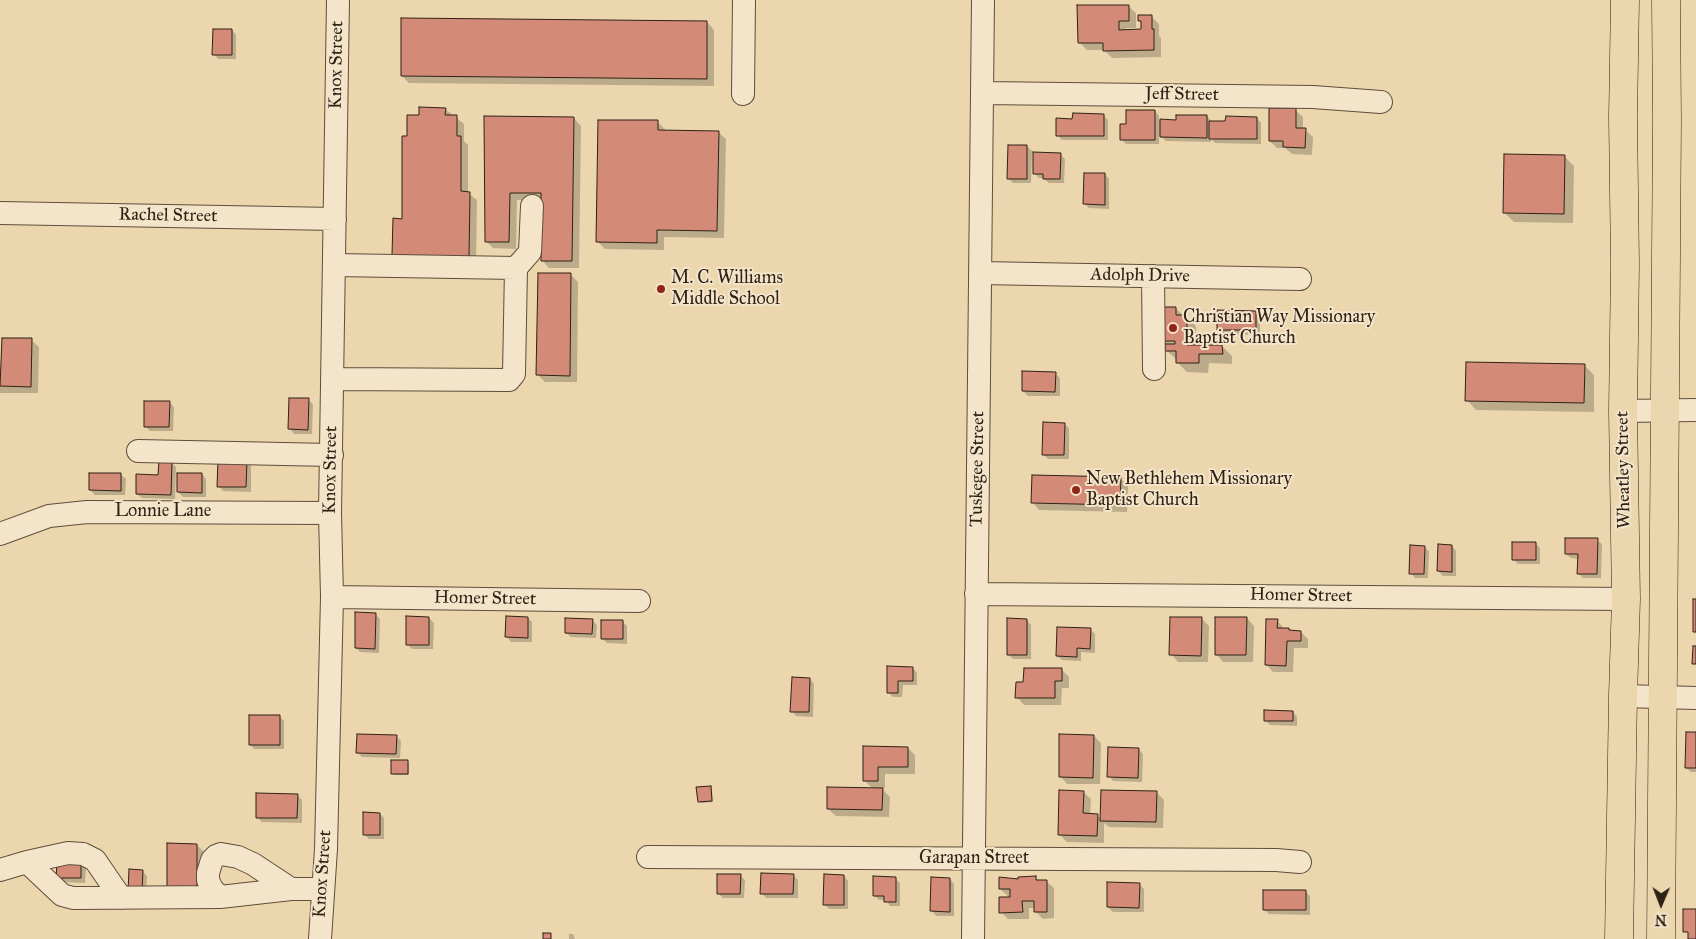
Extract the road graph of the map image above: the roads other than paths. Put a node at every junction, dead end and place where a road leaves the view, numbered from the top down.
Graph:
1 (338, 0) edge
2 (744, 0) edge
3 (984, 0) edge
4 (1625, 0) edge
5 (1666, 0) edge
6 (983, 93) junction
7 (743, 94) dead end
8 (1381, 102) dead end
9 (1623, 137) junction
10 (1667, 138) junction
11 (532, 206) dead end
12 (0, 213) edge
13 (336, 218) junction
14 (335, 265) junction
15 (516, 268) junction
16 (980, 273) junction
17 (1153, 276) junction
18 (1300, 279) dead end
19 (1154, 369) dead end
20 (333, 379) junction
21 (1664, 410) junction
22 (1696, 410) edge
23 (1623, 411) junction
24 (138, 451) dead end
25 (332, 455) junction
26 (330, 513) junction
27 (0, 534) edge
28 (976, 594) junction
29 (332, 597) junction
30 (1626, 599) junction
31 (638, 601) dead end
32 (1623, 696) junction
33 (1662, 697) junction
34 (1696, 698) edge
35 (648, 857) dead end
36 (974, 859) junction
37 (27, 862) junction
38 (1300, 862) dead end
39 (0, 870) edge
40 (291, 889) junction
41 (323, 889) junction
42 (220, 897) junction
43 (121, 898) junction
44 (1619, 930) edge
45 (1661, 930) edge
46 (320, 939) edge
47 (973, 939) edge

1 - 13 street, Knox Street
2 - 7 street
3 - 6 street, Tuskegee Street
4 - 9 main road, Wheatley Street
5 - 10 main road
6 - 8 street, Jeff Street
6 - 16 street, Tuskegee Street
9 - 10 main road
9 - 23 main road, Wheatley Street
10 - 21 main road
11 - 15 street
12 - 13 street, Rachel Street
13 - 14 street, Knox Street
14 - 15 street
14 - 20 street, Knox Street
15 - 20 street
16 - 17 street, Adolph Drive
16 - 28 street, Tuskegee Street
17 - 18 street, Adolph Drive
17 - 19 street
20 - 25 street, Knox Street
21 - 22 street
21 - 23 street
21 - 33 main road
23 - 30 main road, Wheatley Street
24 - 25 street
25 - 26 street, Knox Street
26 - 27 street, Lonnie Lane
26 - 29 street, Knox Street
28 - 30 street, Homer Street
28 - 36 street, Tuskegee Street
29 - 31 street, Homer Street
29 - 41 street, Knox Street
30 - 32 main road, Wheatley Street
32 - 33 street
32 - 44 main road, Wheatley Street
33 - 34 street
33 - 45 main road
35 - 36 street, Garapan Street
36 - 38 street, Garapan Street
36 - 47 street, Tuskegee Street
37 - 39 street
37 - 43 street
37 - 43 street
40 - 41 street
40 - 42 street
40 - 42 street
41 - 46 street, Knox Street
42 - 43 street
44 - 45 main road

